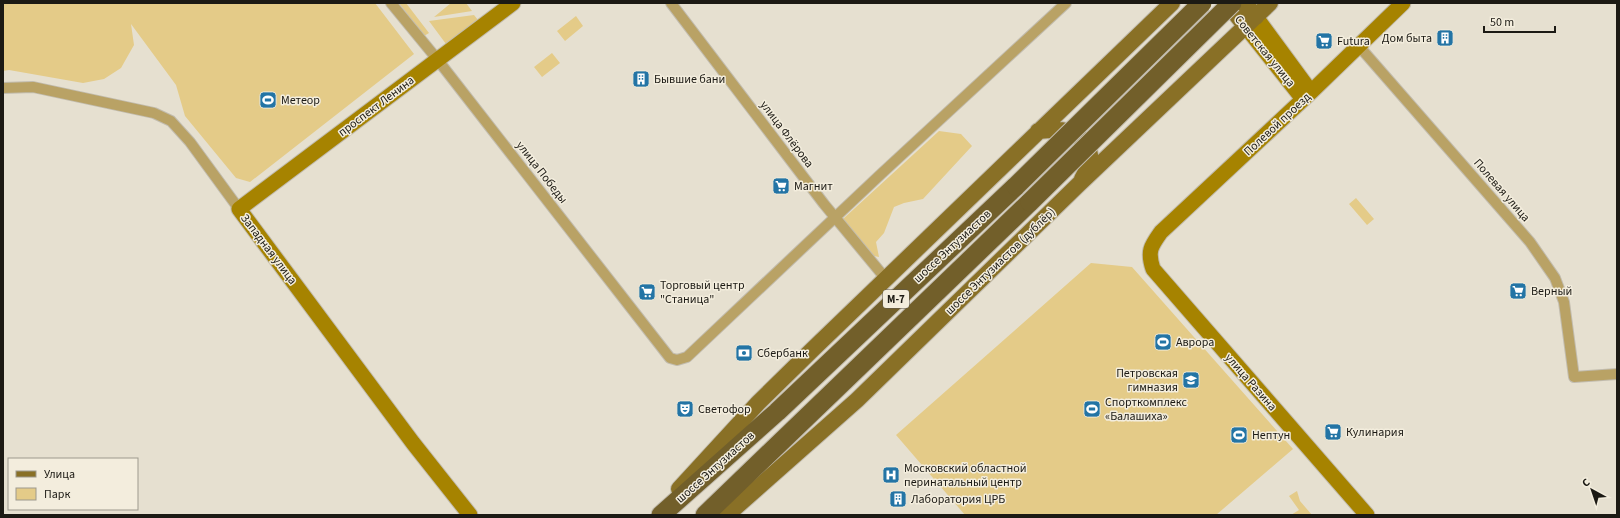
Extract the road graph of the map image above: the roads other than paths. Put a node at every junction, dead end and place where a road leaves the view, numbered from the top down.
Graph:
1 (391, 3) edge
2 (513, 3) edge
3 (671, 3) edge
4 (1066, 3) edge
5 (1172, 3) edge
6 (1202, 3) edge
7 (1227, 3) edge
8 (1232, 3) edge
9 (1246, 3) edge
10 (1270, 3) edge
11 (1403, 3) edge
12 (1251, 22) junction
13 (1358, 45) junction
14 (437, 59) junction
15 (3, 88) edge
16 (1307, 96) junction
17 (1038, 131) junction
18 (1078, 185) junction
19 (239, 209) junction
20 (835, 218) junction
21 (1152, 244) joint
22 (886, 279) junction
23 (1617, 374) edge
24 (470, 515) edge
25 (655, 515) edge
26 (662, 515) edge
27 (705, 515) edge
28 (727, 515) edge
29 (1367, 515) edge

1 - 14 street, улица Победы
2 - 14 street, проспект Ленина
3 - 20 street, улица Флёрова
4 - 20 street
5 - 17 main road
6 - 26 highway, шоссе Энтузиастов / М-7, bridge
7 - 12 main road, Советская улица
8 - 27 highway, шоссе Энтузиастов / М-7, bridge
9 - 12 main road, Советская улица
10 - 12 main road, шоссе Энтузиастов (дублёр)
11 - 13 street, Полевой проезд
12 - 16 street, Советская улица
12 - 18 main road, шоссе Энтузиастов (дублёр)
13 - 16 street, Полевой проезд
13 - 23 street, Полевая улица
14 - 19 street, проспект Ленина
14 - 20 street, улица Победы
15 - 19 street, Западная улица
16 - 21 street, Полевой проезд
17 - 18 main road
17 - 22 main road
18 - 28 main road, шоссе Энтузиастов (дублёр)
19 - 24 street, Западная улица
20 - 22 street, улица Флёрова
21 - 29 street, улица Разина
22 - 25 main road

